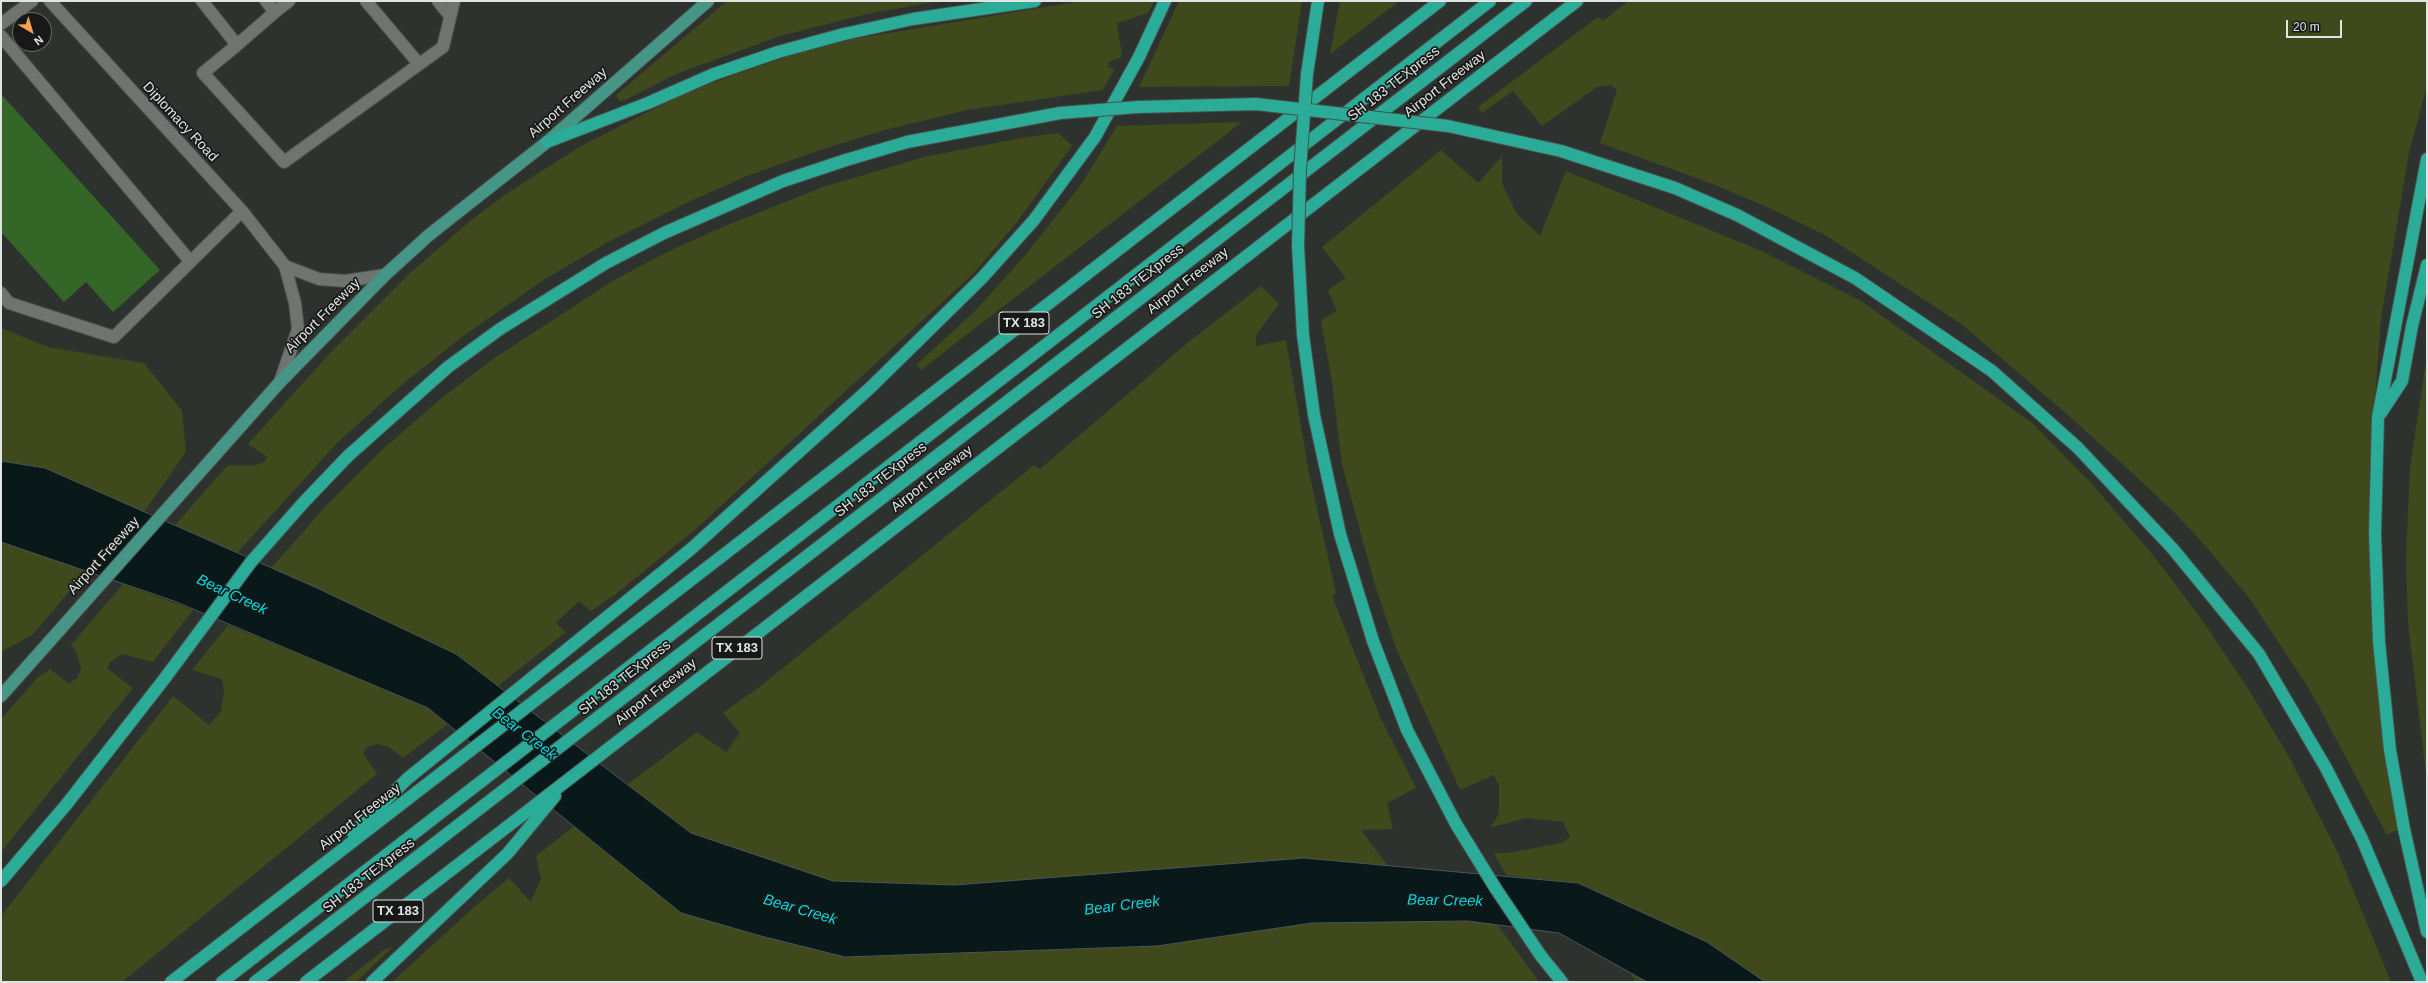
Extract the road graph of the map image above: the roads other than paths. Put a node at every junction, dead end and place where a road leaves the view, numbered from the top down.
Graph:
1 (32, 1) edge
2 (50, 1) edge
3 (202, 1) edge
4 (266, 1) edge
5 (289, 1) edge
6 (366, 1) edge
7 (438, 1) edge
8 (454, 1) edge
9 (708, 1) edge
10 (1035, 1) edge
11 (1165, 1) edge
12 (1318, 1) edge
13 (1440, 1) edge
14 (1490, 1) edge
15 (1526, 1) edge
16 (1577, 1) edge
17 (275, 12) junction
18 (450, 16) junction
19 (1, 24) edge
20 (1, 36) edge
21 (237, 45) junction
22 (419, 64) junction
23 (547, 142) junction
24 (2427, 159) edge
25 (242, 211) junction
26 (190, 261) junction
27 (2427, 265) edge
28 (285, 266) junction
29 (385, 275) junction
30 (1, 293) edge
31 (280, 382) junction
32 (2378, 417) junction
33 (1, 696) edge
34 (568, 780) junction
35 (318, 868) junction
36 (1, 881) edge
37 (2427, 932) edge
38 (170, 982) edge
39 (222, 982) edge
40 (255, 982) edge
41 (306, 982) edge
42 (372, 982) edge
43 (1562, 982) edge
44 (2422, 982) edge

1 - 19 street
2 - 25 street, Diplomacy Road
3 - 21 street
4 - 17 street
5 - 17 street
6 - 22 street
7 - 18 street
8 - 18 street
9 - 23 main road, Airport Freeway
10 - 23 highway
11 - 35 highway
12 - 43 highway, bridge
13 - 35 highway, Airport Freeway / TX 183
14 - 39 highway, SH 183 TEXpress
15 - 40 highway, SH 183 TEXpress
16 - 34 highway, Airport Freeway / TX 183
17 - 21 street
18 - 22 street
20 - 26 street
21 - 22 street
23 - 29 main road, Airport Freeway
24 - 32 highway
25 - 26 street
25 - 28 street, Diplomacy Road
26 - 30 street
27 - 32 highway
28 - 29 street
28 - 31 street, Diplomacy Road
29 - 31 main road, Airport Freeway
31 - 33 main road, Airport Freeway
32 - 37 highway
34 - 41 highway, Airport Freeway / TX 183
34 - 42 highway
35 - 38 highway, Airport Freeway / TX 183
36 - 44 highway, bridge

